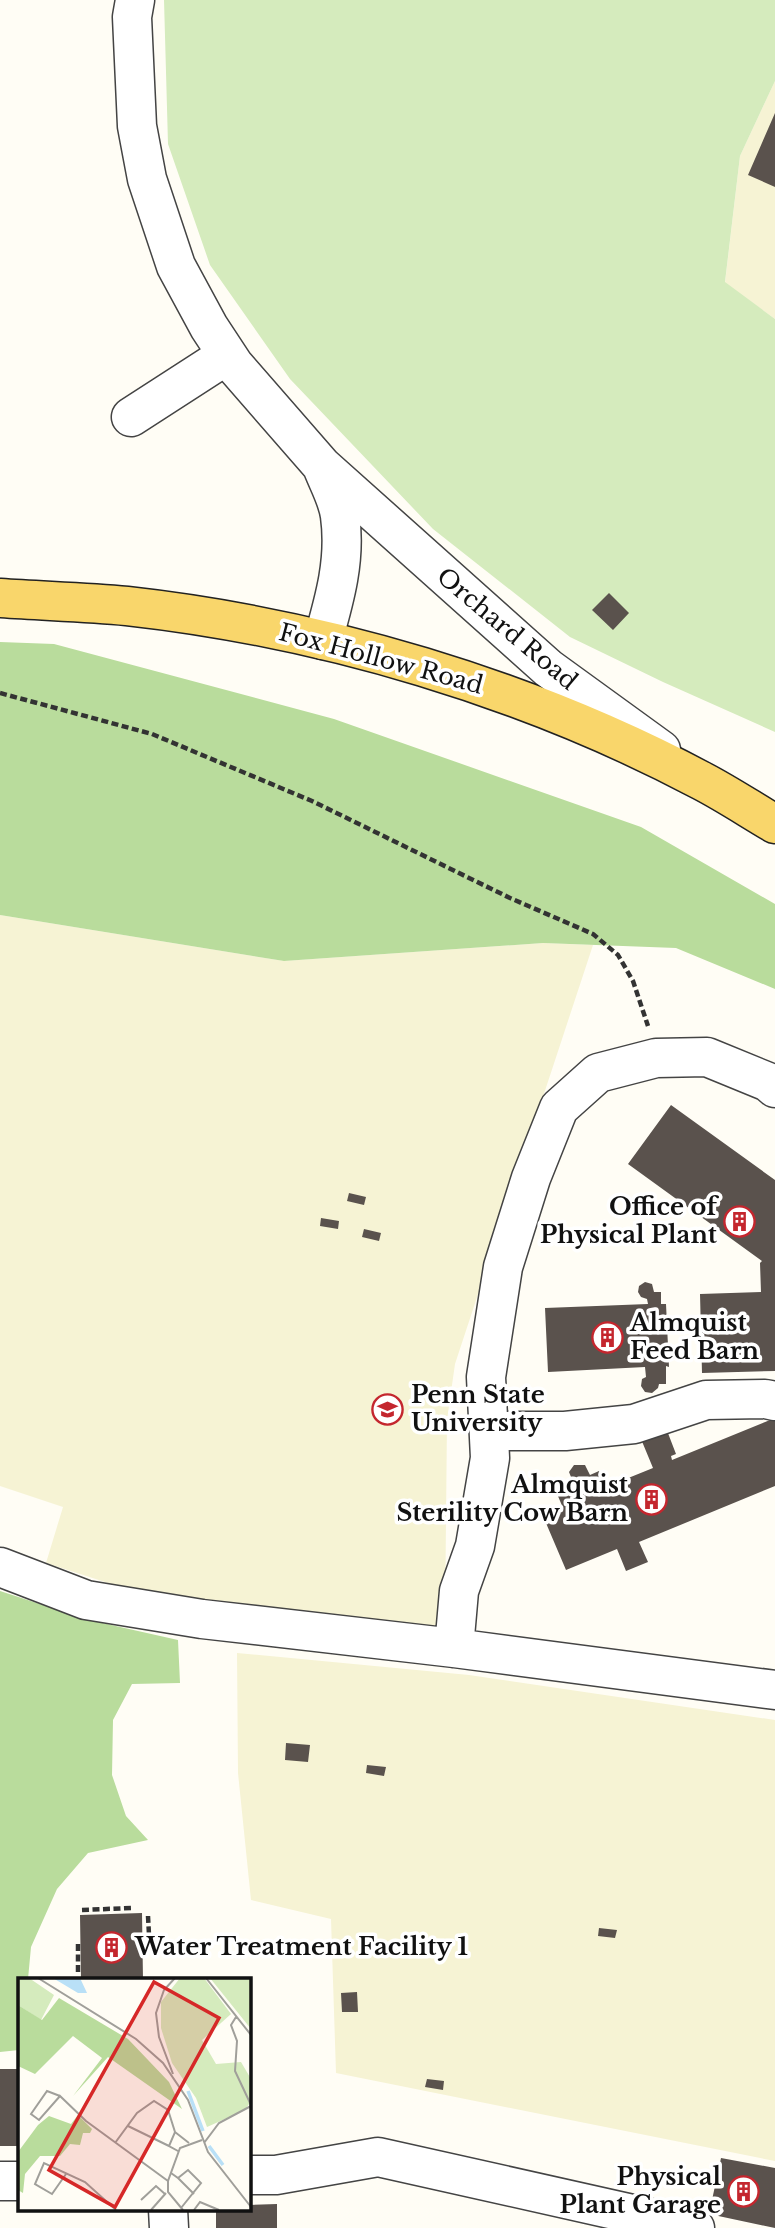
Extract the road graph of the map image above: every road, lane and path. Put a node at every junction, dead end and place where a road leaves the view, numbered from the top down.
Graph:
1 (135, 0) edge
2 (227, 355) junction
3 (131, 417) dead end
4 (322, 466) junction
5 (0, 598) edge
6 (323, 640) junction
7 (0, 692) edge
8 (702, 780) junction
9 (775, 824) edge
10 (656, 1058) junction
11 (775, 1088) edge
12 (775, 1401) edge
13 (490, 1432) junction
14 (0, 1567) edge
15 (454, 1648) junction
16 (775, 1690) edge
17 (131, 1908) dead end
18 (82, 1910) dead end
19 (148, 1916) dead end
20 (149, 1936) dead end
21 (78, 1944) dead end
22 (78, 1975) dead end
23 (250, 2175) edge
24 (0, 2181) edge
25 (18, 2181) edge
26 (168, 2210) edge
27 (169, 2228) edge
28 (695, 2228) edge

1 - 2 street, Orchard Road
2 - 3 street
2 - 4 street, Orchard Road
4 - 6 street, Orchard Road
4 - 8 street, Orchard Road
5 - 6 main road, Fox Hollow Road
6 - 8 main road, Fox Hollow Road
7 - 10 path
8 - 9 main road, Fox Hollow Road
10 - 11 street
10 - 13 street
12 - 13 street
13 - 15 street
14 - 15 street
15 - 16 street
17 - 18 path
19 - 20 path
21 - 22 path
23 - 28 street
24 - 25 street
26 - 27 street

